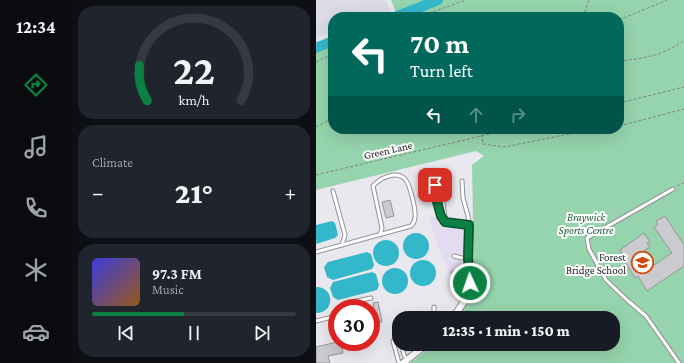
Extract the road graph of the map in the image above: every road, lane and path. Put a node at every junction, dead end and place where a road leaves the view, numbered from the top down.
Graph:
1 (466, 0) edge
2 (589, 0) edge
3 (667, 0) edge
4 (433, 12) edge
5 (584, 12) edge
6 (624, 18) edge
7 (684, 40) edge
8 (328, 56) edge
9 (624, 60) edge
10 (316, 62) edge
11 (684, 86) edge
12 (624, 102) edge
13 (684, 109) edge
14 (328, 121) edge
15 (624, 125) edge
16 (316, 127) edge
17 (490, 134) edge
18 (570, 134) edge
19 (481, 136) junction
20 (316, 175) edge
21 (462, 181) dead end
22 (684, 183) edge
23 (673, 189) joint
24 (333, 191) dead end
25 (469, 225) junction
26 (380, 234) junction
27 (342, 245) junction
28 (316, 252) edge
29 (454, 256) dead end
30 (468, 258) junction
31 (371, 298) dead end
32 (366, 299) edge
33 (434, 307) dead end
34 (434, 311) edge
35 (458, 311) edge
36 (328, 318) edge
37 (316, 321) edge
38 (396, 351) edge
39 (403, 351) edge
40 (417, 351) edge
41 (405, 361) edge
42 (399, 363) edge
43 (679, 363) edge

1 - 4 path
2 - 5 path
3 - 6 path
7 - 9 path
8 - 10 path
11 - 12 path
13 - 15 path
14 - 16 path
17 - 19 path, Green Lane
18 - 19 path
19 - 20 path, Green Lane
21 - 25 lane
22 - 23 path
23 - 43 lane
24 - 27 lane
25 - 25 lane
25 - 30 street
26 - 26 lane
26 - 27 lane
27 - 28 lane
29 - 30 lane
30 - 35 street
31 - 32 lane
33 - 34 lane
36 - 37 lane
38 - 42 lane
39 - 41 lane
40 - 41 street

